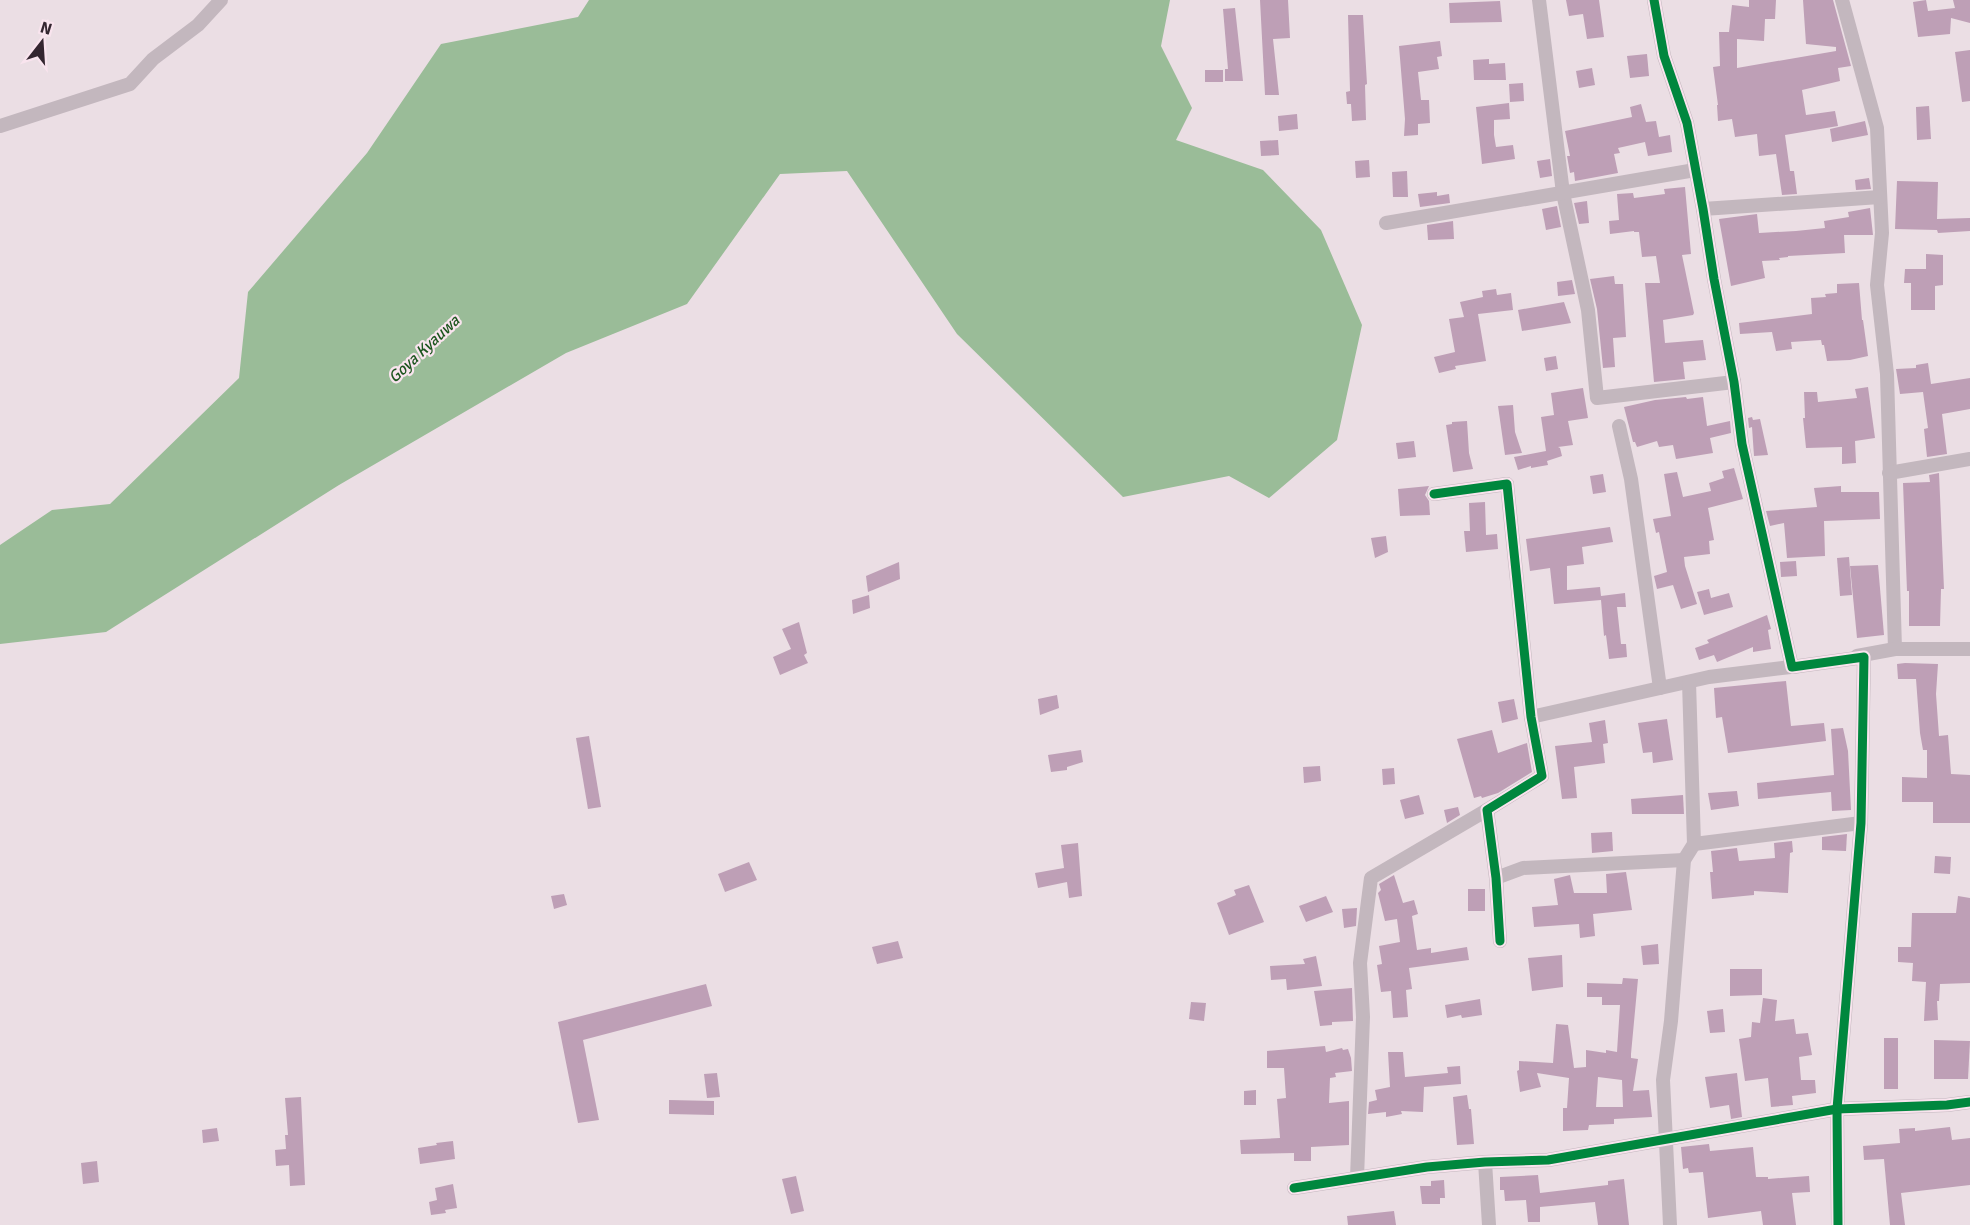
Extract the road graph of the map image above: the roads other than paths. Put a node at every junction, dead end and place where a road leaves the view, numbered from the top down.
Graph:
1 (221, 0) edge
2 (1539, 0) edge
3 (1654, 0) edge
4 (1842, 0) edge
5 (0, 126) edge
6 (1695, 170) junction
7 (1563, 193) junction
8 (1880, 197) junction
9 (1703, 209) junction
10 (1386, 223) dead end
11 (1734, 382) junction
12 (1619, 426) dead end
13 (1970, 459) edge
14 (1889, 473) junction
15 (1434, 494) dead end
16 (1895, 649) junction
17 (1970, 649) edge
18 (1792, 667) junction
19 (1689, 682) junction
20 (1660, 688) junction
21 (1531, 717) junction
22 (1487, 810) junction
23 (1861, 823) junction
24 (1694, 844) junction
25 (1684, 860) junction
26 (1496, 878) junction
27 (1500, 941) dead end
28 (1970, 1102) edge
29 (1838, 1109) junction
30 (1666, 1141) junction
31 (1485, 1162) junction
32 (1357, 1178) junction
33 (1294, 1188) dead end
34 (1489, 1225) edge
35 (1670, 1225) edge
36 (1838, 1225) edge

1 - 5 street
2 - 7 street
3 - 6 street
4 - 8 street
6 - 7 street
6 - 9 street
7 - 10 street
7 - 11 street
8 - 9 street
8 - 14 street
9 - 11 street
11 - 18 street
12 - 20 street
13 - 14 street
14 - 16 street
15 - 21 street
16 - 17 street
16 - 18 street
18 - 19 street
18 - 23 street
19 - 20 street
19 - 24 street
20 - 21 street
21 - 22 street
22 - 26 street
22 - 32 street
23 - 24 street
23 - 29 street
24 - 25 street
25 - 26 street
25 - 30 street
26 - 27 street
28 - 29 street
29 - 30 street
29 - 36 street
30 - 31 street
30 - 35 street
31 - 32 street
31 - 34 street
32 - 33 street

